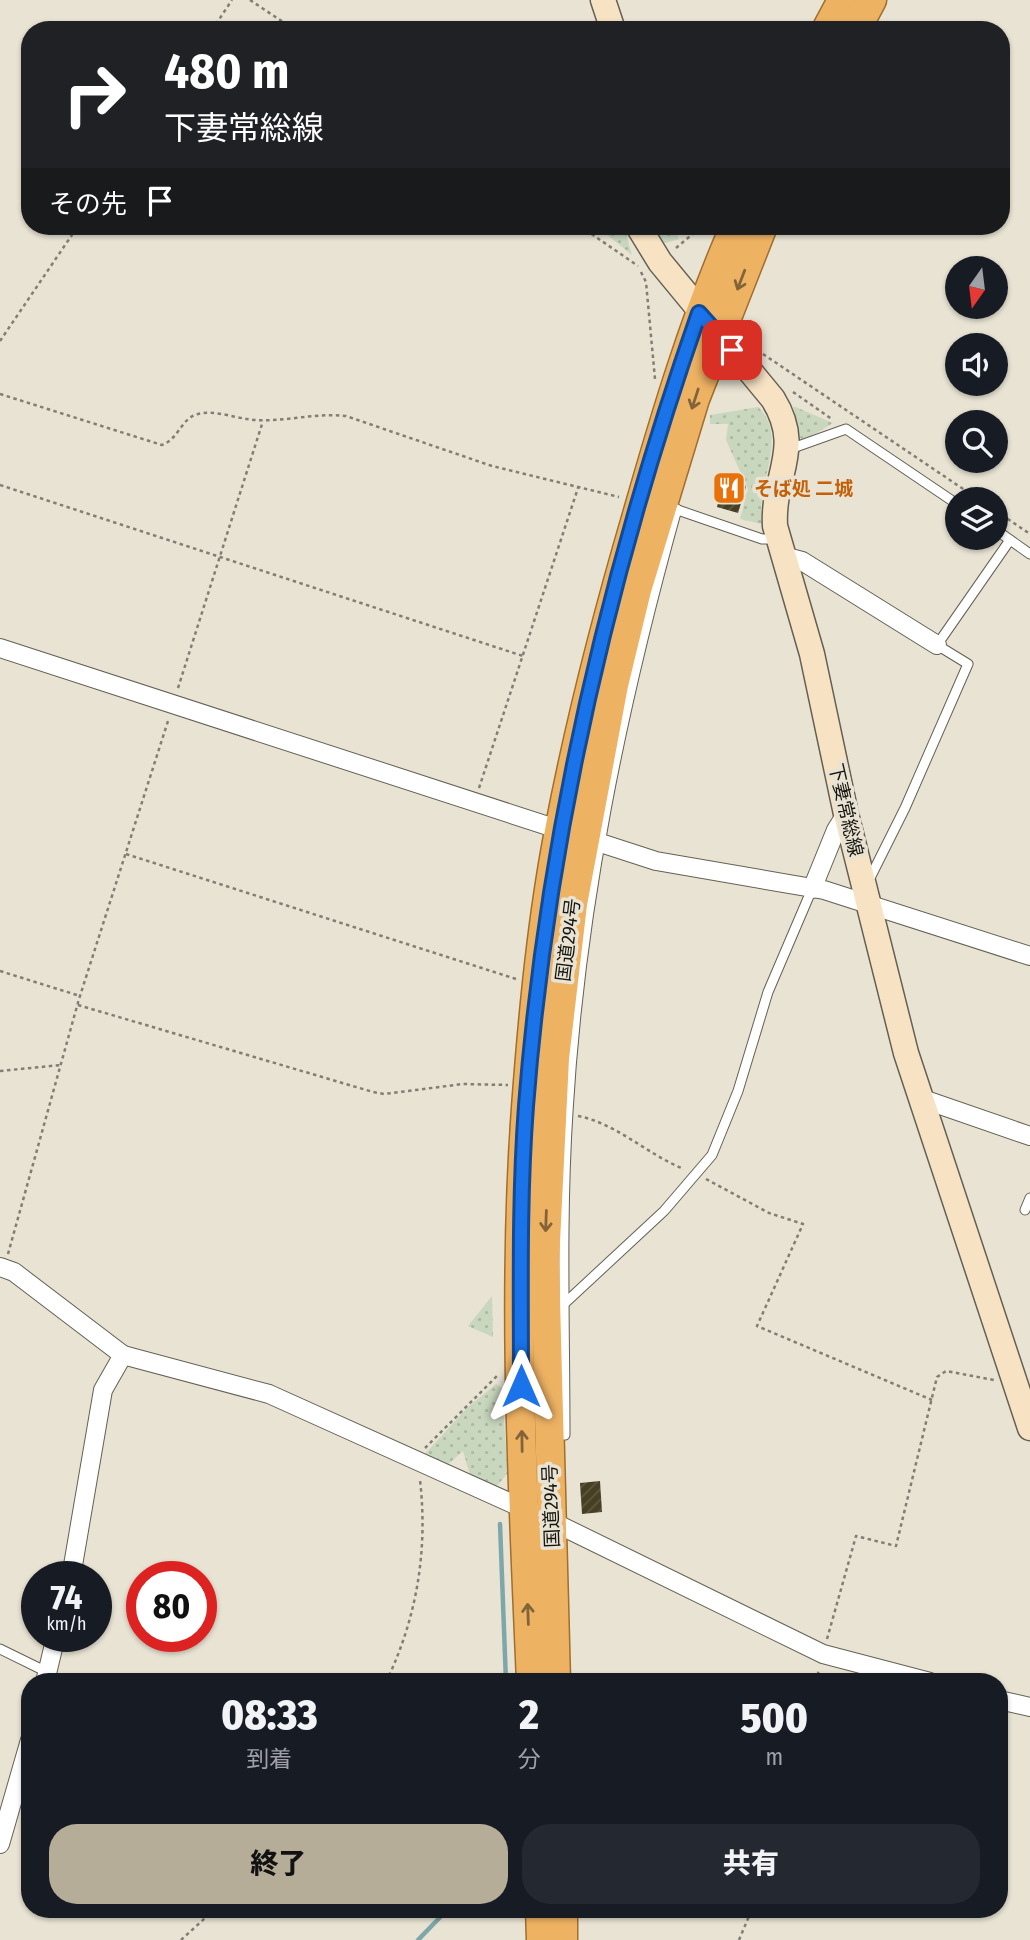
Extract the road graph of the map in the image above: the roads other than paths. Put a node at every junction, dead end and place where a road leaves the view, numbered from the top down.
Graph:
1 (603, 0) edge
2 (842, 0) edge
3 (872, 0) edge
4 (610, 21) edge
5 (831, 21) edge
6 (861, 21) edge
7 (644, 235) edge
8 (731, 235) edge
9 (759, 235) edge
10 (699, 313) junction
11 (720, 335) junction
12 (788, 449) junction
13 (945, 496) edge
14 (670, 507) junction
15 (1010, 540) joint
16 (781, 547) junction
17 (1030, 554) edge
18 (937, 645) junction
19 (0, 648) edge
20 (846, 814) junction
21 (580, 835) junction
22 (813, 889) junction
23 (865, 894) junction
24 (1030, 956) edge
25 (920, 1098) junction
26 (1030, 1136) edge
27 (1030, 1198) edge
28 (1025, 1210) dead end
29 (2, 1267) edge
30 (565, 1303) junction
31 (123, 1355) junction
32 (1030, 1428) edge
33 (548, 1435) junction
34 (524, 1509) junction
35 (551, 1521) junction
36 (74, 1561) edge
37 (0, 1649) edge
38 (52, 1652) edge
39 (39, 1673) edge
40 (47, 1673) edge
41 (531, 1673) edge
42 (556, 1673) edge
43 (896, 1673) edge
44 (1008, 1702) edge
45 (1030, 1707) edge
46 (21, 1771) edge
47 (0, 1844) edge
48 (540, 1918) edge
49 (563, 1918) edge
50 (541, 1940) edge
51 (564, 1940) edge

1 - 4 main road
2 - 5 highway
3 - 6 highway
7 - 10 main road, 下妻常総線
8 - 10 highway, 国道294号
9 -> 11 highway, 国道294号
10 - 11 main road, 下妻常総線
10 - 21 highway, 国道294号
11 - 12 main road, 下妻常総線
11 -> 14 highway, 国道294号
12 - 13 lane
12 - 16 main road, 下妻常総線
14 - 16 lane
14 - 21 highway, 国道294号
15 - 17 lane
15 - 18 lane
16 - 18 street
16 - 20 main road, 下妻常総線
18 - 23 lane
19 - 21 street
20 - 22 street
20 - 23 main road, 下妻常総線
21 - 22 street
21 - 30 lane
21 -> 33 highway, 国道294号
34 -> 21 highway, 国道294号
22 - 23 street
22 - 30 lane
23 - 24 street
23 - 25 main road, 下妻常総線
25 - 26 street
25 - 32 main road, 下妻常総線
27 - 28 lane
29 - 31 street
30 - 33 lane
31 - 34 street
31 - 36 street
33 - 35 highway, 国道294号
34 - 35 street
41 -> 34 highway, 国道294号
35 - 42 highway, 国道294号
35 - 43 street
37 - 39 lane
38 - 40 street
44 - 45 street
46 - 47 street
48 - 50 highway
49 - 51 highway

